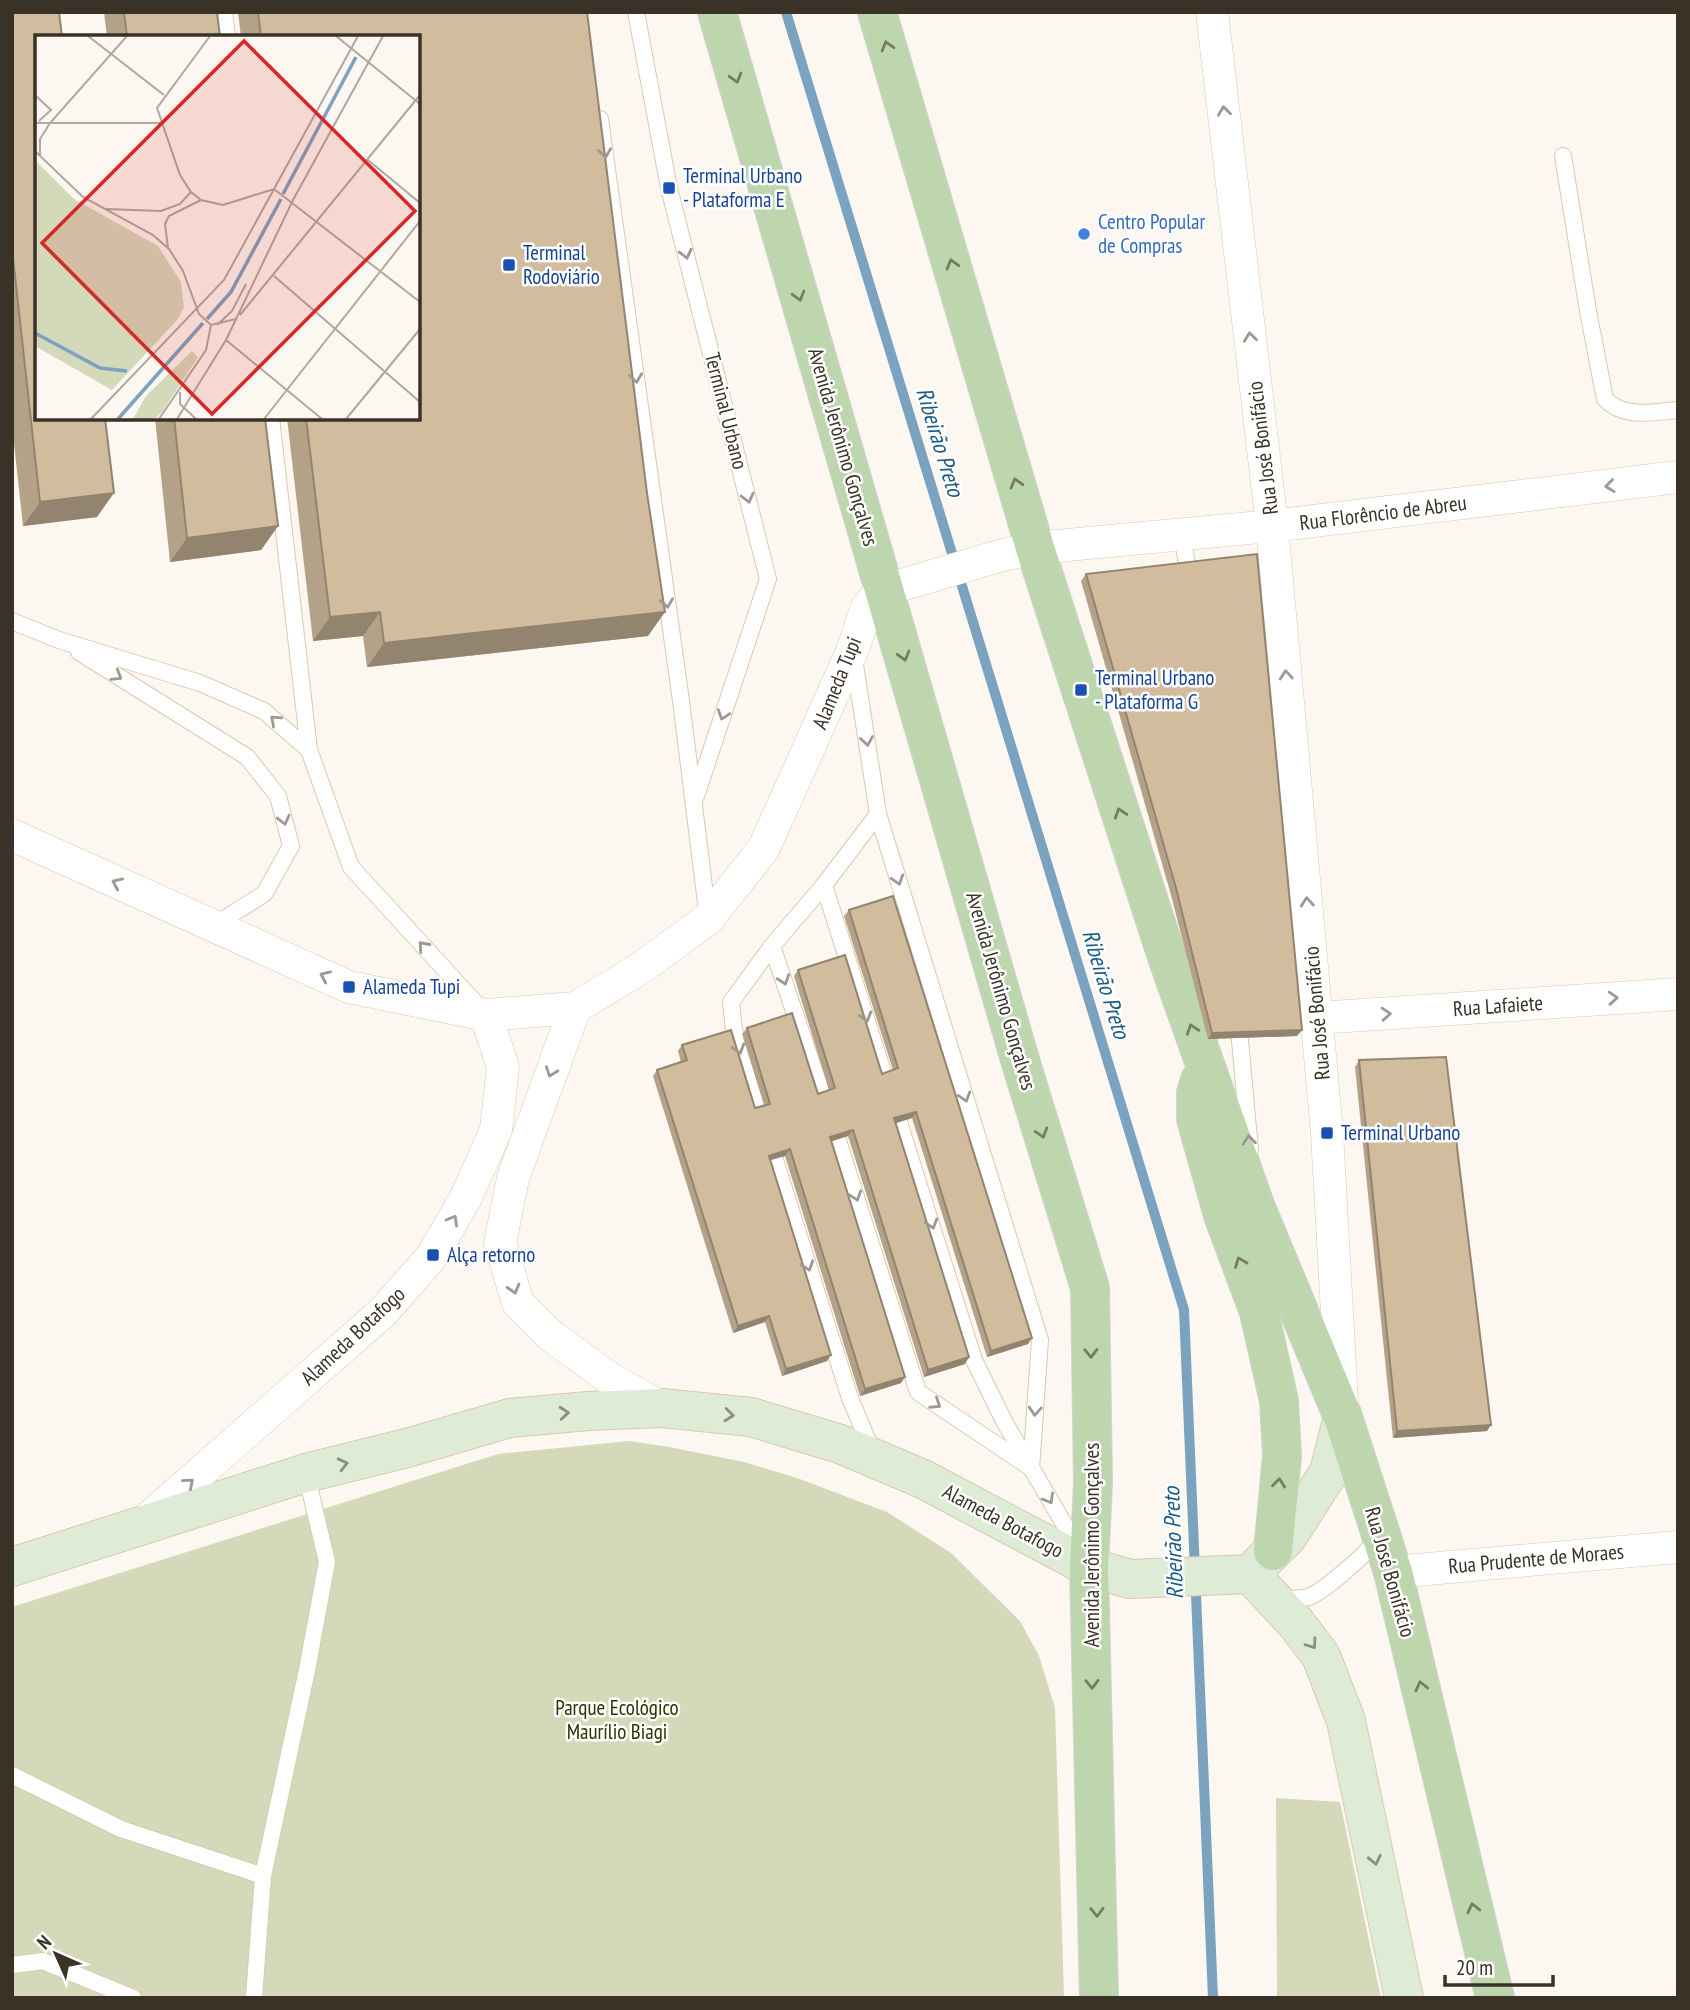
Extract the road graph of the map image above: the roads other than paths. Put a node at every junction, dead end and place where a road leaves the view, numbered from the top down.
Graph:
1 (224, 12) edge
2 (636, 12) edge
3 (717, 12) edge
4 (877, 12) edge
5 (1212, 12) edge
6 (227, 35) edge
7 (599, 108) edge
8 (1563, 156) dead end
9 (1678, 410) edge
10 (271, 420) edge
11 (1678, 477) edge
12 (1272, 526) junction
13 (1182, 534) junction
14 (1017, 552) junction
15 (901, 585) junction
16 (1193, 603) edge
17 (12, 621) edge
18 (60, 640) junction
19 (853, 649) junction
20 (309, 750) junction
21 (694, 802) junction
22 (878, 814) junction
23 (12, 835) edge
24 (824, 885) junction
25 (708, 919) junction
26 (213, 926) junction
27 (772, 946) junction
28 (1678, 994) edge
29 (1236, 1002) edge
30 (575, 1008) junction
31 (486, 1015) junction
32 (1317, 1018) junction
33 (1205, 1066) junction
34 (1256, 1208) junction
35 (662, 1408) junction
36 (1343, 1417) junction
37 (876, 1459) junction
38 (1031, 1468) junction
39 (306, 1473) junction
40 (137, 1528) junction
41 (1380, 1531) junction
42 (1678, 1547) edge
43 (12, 1567) edge
44 (1089, 1567) junction
45 (1393, 1572) junction
46 (1259, 1575) junction
47 (12, 1775) edge
48 (263, 1876) junction
49 (12, 1965) edge
50 (133, 1998) edge
51 (254, 1998) edge
52 (1099, 1998) edge
53 (1404, 1998) edge
54 (1494, 1998) edge

1 - 6 lane
2 -> 21 lane, Terminal Urbano
3 -> 15 main road, Avenida Jerônimo Gonçalves
14 -> 4 main road
12 -> 5 street, Rua José Bonifácio
7 -> 21 lane
8 - 9 lane
10 - 20 lane
11 -> 12 street, Rua Florêncio de Abreu
12 - 13 street, Rua Florêncio de Abreu
32 -> 12 street, Rua José Bonifácio
13 - 14 street, Rua Florêncio de Abreu
13 - 16 lane
14 - 15 street, Rua Florêncio de Abreu
33 -> 14 main road
15 - 19 street, Alameda Tupi
15 -> 44 main road, Avenida Jerônimo Gonçalves
17 - 18 lane
20 -> 18 lane
18 -> 26 lane
19 -> 22 lane
19 - 25 street, Alameda Tupi
31 -> 20 lane
21 - 25 lane
22 - 24 lane
22 -> 38 lane
26 -> 23 street, Alameda Tupi
24 - 27 lane
24 -> 38 lane
25 - 30 street, Alameda Tupi
31 -> 26 street, Alameda Tupi
27 -> 37 lane
27 -> 38 lane
32 -> 28 street, Rua Lafaiete
34 -> 29 lane
30 - 31 street, Alameda Tupi
30 -> 35 street, Alameda Botafogo
40 -> 31 street, Alameda Botafogo
32 - 36 street, Rua José Bonifácio
33 - 34 main road
46 -> 33 main road
34 - 36 main road
35 -> 37 main road, Alameda Botafogo
39 -> 35 main road, Alameda Botafogo
36 - 41 main road, Rua José Bonifácio
36 - 46 main road
37 - 44 main road, Alameda Botafogo
38 -> 44 lane
39 - 40 main road, Alameda Botafogo
39 - 48 lane
40 - 43 main road, Alameda Botafogo
41 - 45 main road, Rua José Bonifácio
41 - 46 lane
42 - 45 street, Rua Prudente de Moraes
44 - 46 main road, Alameda Botafogo
44 -> 52 main road, Avenida Jerônimo Gonçalves
54 -> 45 main road, Rua José Bonifácio
46 -> 53 main road
47 - 48 lane
48 - 51 lane
49 - 50 lane

